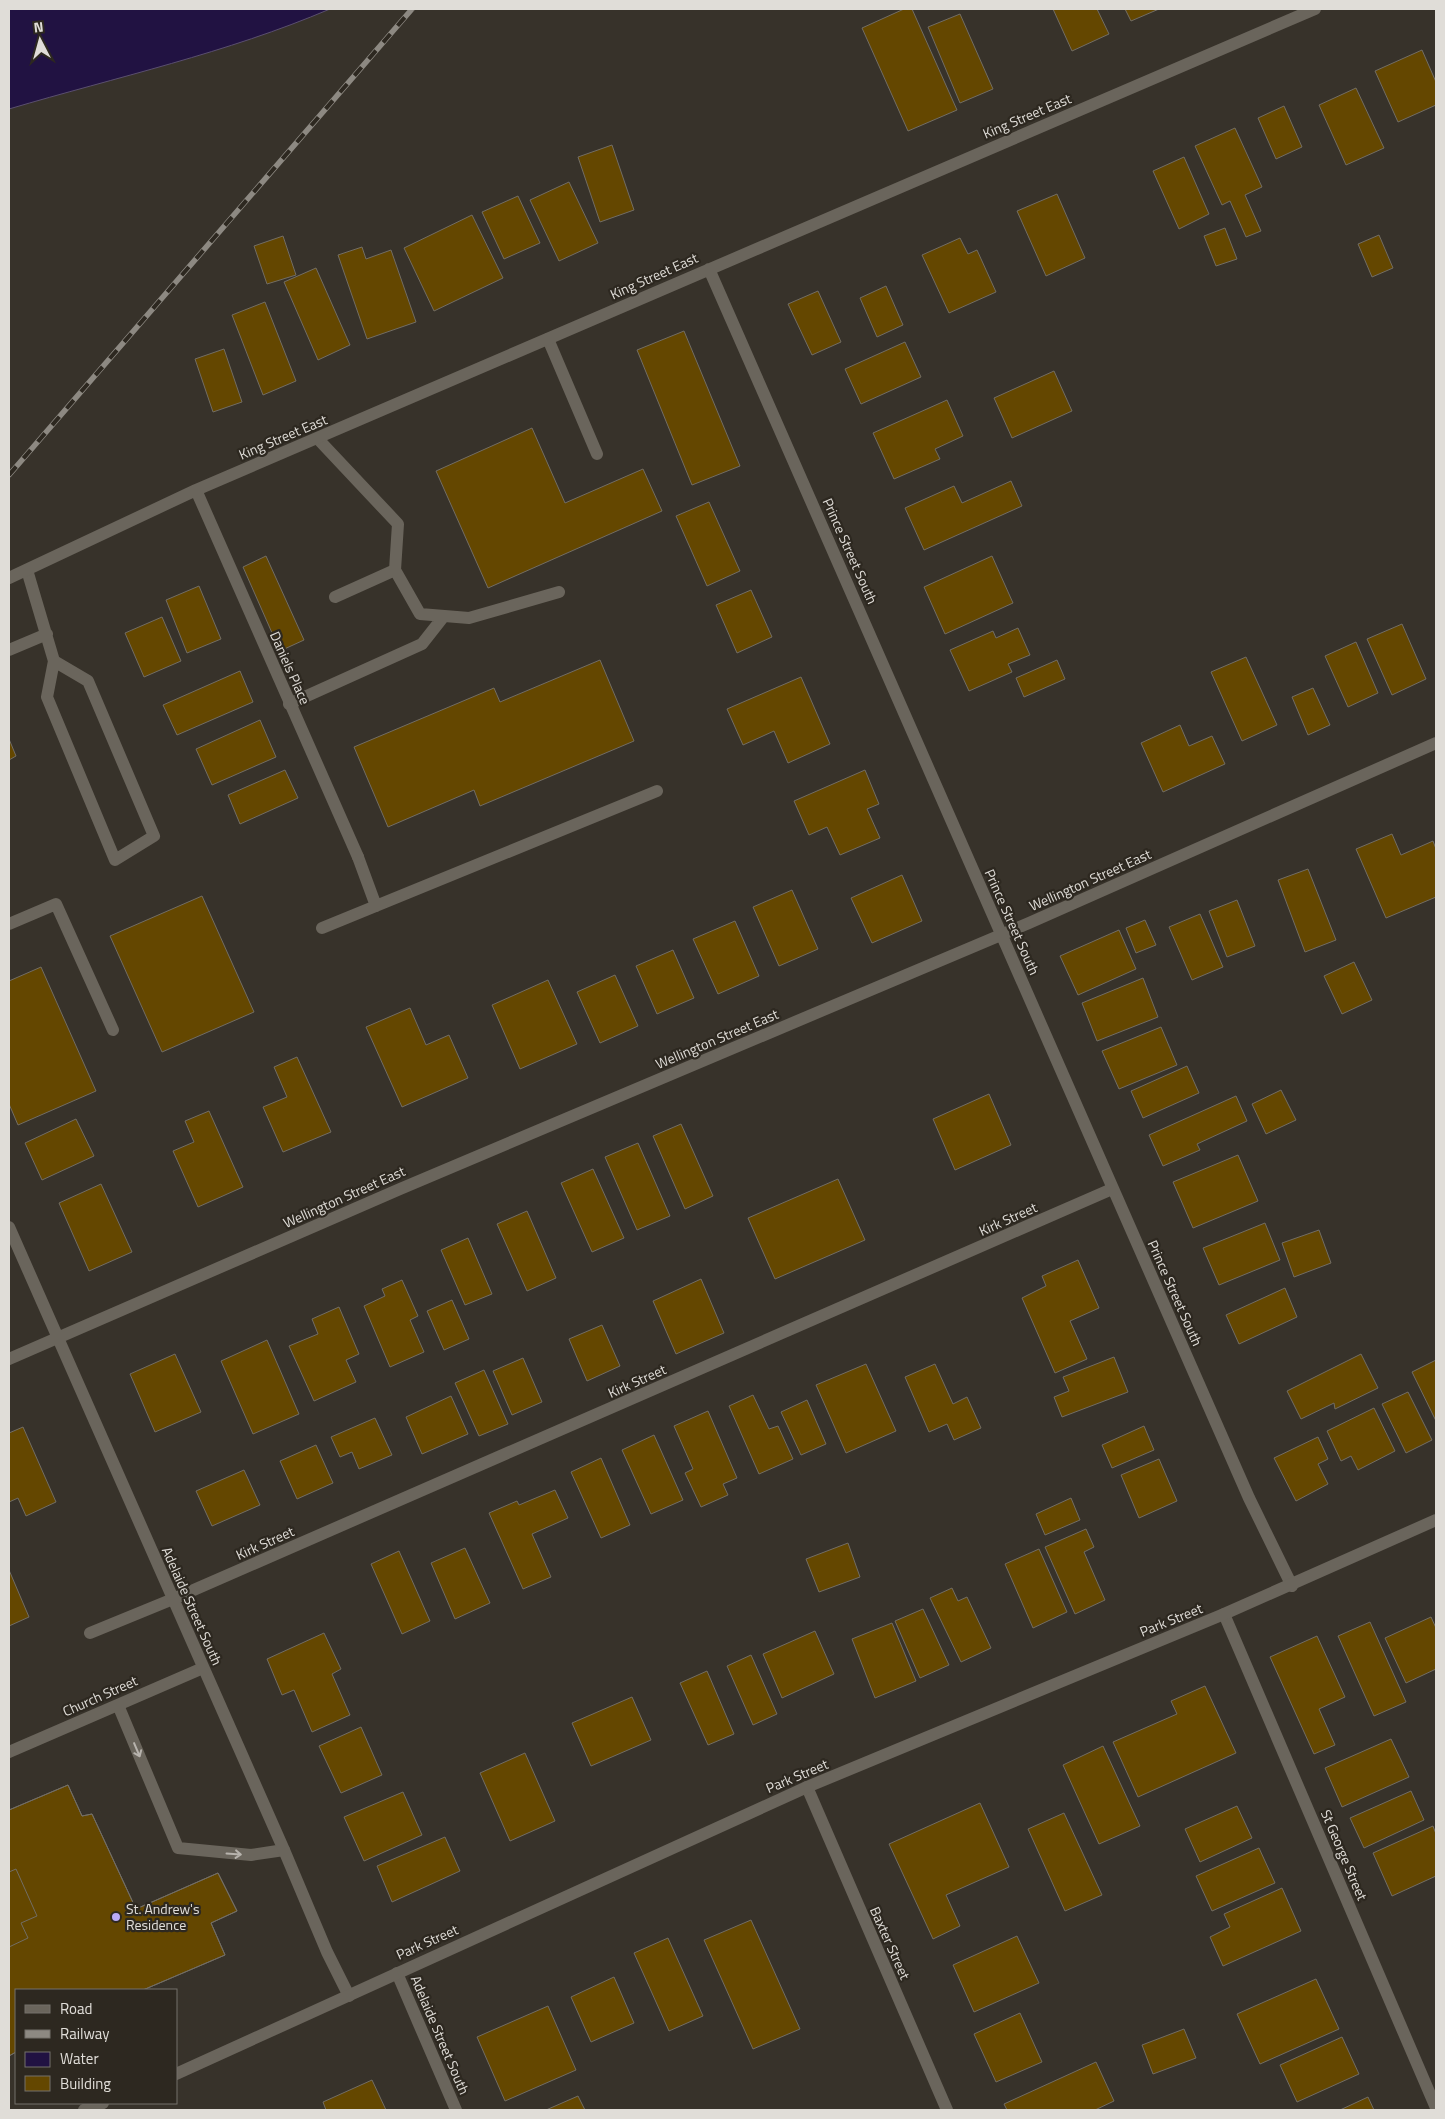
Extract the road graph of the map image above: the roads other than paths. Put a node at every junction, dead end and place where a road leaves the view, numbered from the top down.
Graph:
1 (1315, 9) edge
2 (709, 269) junction
3 (548, 339) junction
4 (318, 439) junction
5 (597, 454) dead end
6 (196, 490) junction
7 (26, 570) junction
8 (395, 570) junction
9 (9, 578) edge
10 (558, 592) dead end
11 (335, 597) dead end
12 (444, 616) junction
13 (47, 634) junction
14 (9, 650) edge
15 (54, 661) junction
16 (290, 704) junction
17 (1436, 743) edge
18 (657, 791) dead end
19 (376, 906) junction
20 (9, 924) edge
21 (322, 928) dead end
22 (1002, 935) junction
23 (113, 1030) dead end
24 (1112, 1189) junction
25 (9, 1227) edge
26 (58, 1339) junction
27 (9, 1359) edge
28 (1436, 1520) edge
29 (1292, 1586) junction
30 (173, 1599) junction
31 (1224, 1614) junction
32 (90, 1633) dead end
33 (203, 1668) junction
34 (118, 1705) junction
35 (9, 1752) edge
36 (807, 1787) junction
37 (284, 1850) junction
38 (397, 1973) junction
39 (349, 1996) junction
40 (178, 2073) edge
41 (100, 2104) edge
42 (1436, 2108) edge
43 (84, 2110) edge
44 (456, 2110) edge
45 (947, 2110) edge

1 - 2 street, King Street East
2 - 3 street, King Street East
2 - 22 street, Prince Street South
3 - 4 street, King Street East
3 - 5 street
4 - 6 street, King Street East
4 - 8 street
6 - 7 street, King Street East
6 - 16 street, Daniels Place
7 - 9 street, King Street East
7 - 13 street
8 - 11 street
8 - 12 street
10 - 12 street
12 - 16 street
13 - 14 street
13 - 15 street
15 - 15 street
16 - 19 street, Daniels Place
17 - 22 street, Wellington Street East
18 - 19 street
19 - 21 street
20 - 23 street
22 - 24 street, Prince Street South
22 - 26 street, Wellington Street East
24 - 29 street, Prince Street South
24 - 30 street, Kirk Street
25 - 26 street, Adelaide Street South
26 - 27 street, Wellington Street East
26 - 30 street, Adelaide Street South
28 - 29 street, Park Street
29 - 31 street, Park Street
30 - 32 street, Kirk Street
30 - 33 street, Adelaide Street South
31 - 36 street, Park Street
31 - 42 street, St George Street
33 - 34 street, Church Street
33 - 37 street, Adelaide Street South
34 - 35 street, Church Street
34 -> 37 street
36 - 38 street, Park Street
36 - 45 street, Baxter Street
37 - 39 street, Adelaide Street South
38 - 39 street, Park Street
38 - 44 street, Adelaide Street South
39 - 40 street, Park Street
41 - 43 street

